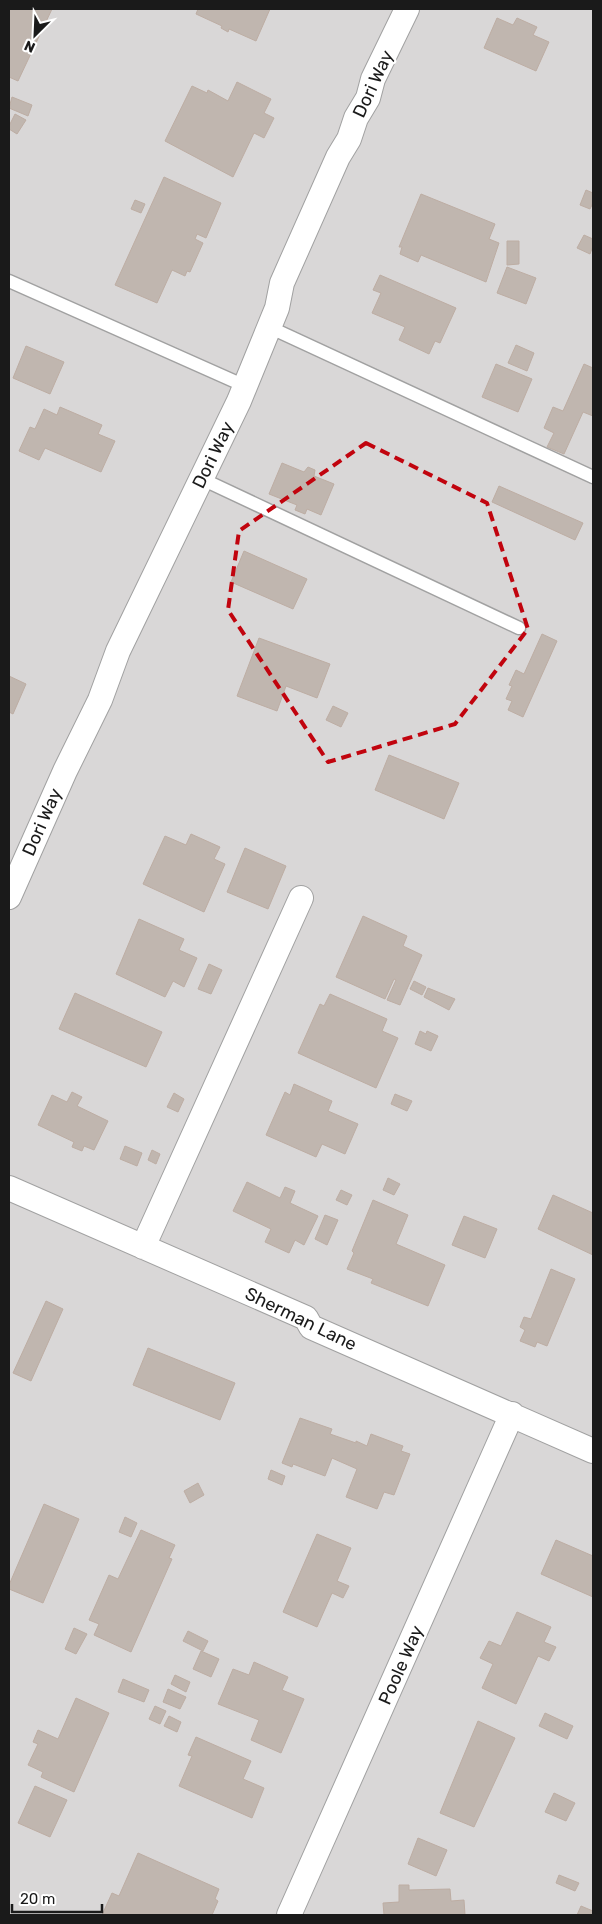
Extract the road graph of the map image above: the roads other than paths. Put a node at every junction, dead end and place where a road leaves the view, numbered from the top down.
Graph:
1 (407, 9) edge
2 (9, 281) edge
3 (269, 327) junction
4 (246, 386) junction
5 (593, 477) edge
6 (202, 479) junction
7 (519, 628) dead end
8 (9, 897) edge
9 (300, 898) dead end
10 (9, 1188) edge
11 (143, 1247) junction
12 (512, 1414) junction
13 (593, 1451) edge
14 (289, 1915) edge

1 - 3 street, Dori Way
2 - 4 lane
3 - 4 street, Dori Way
3 - 5 lane
4 - 6 street, Dori Way
6 - 7 lane
6 - 8 street, Dori Way
9 - 11 street
10 - 11 street, Sherman Lane
11 - 12 street, Sherman Lane
12 - 13 street, Sherman Lane
12 - 14 street, Poole Way

